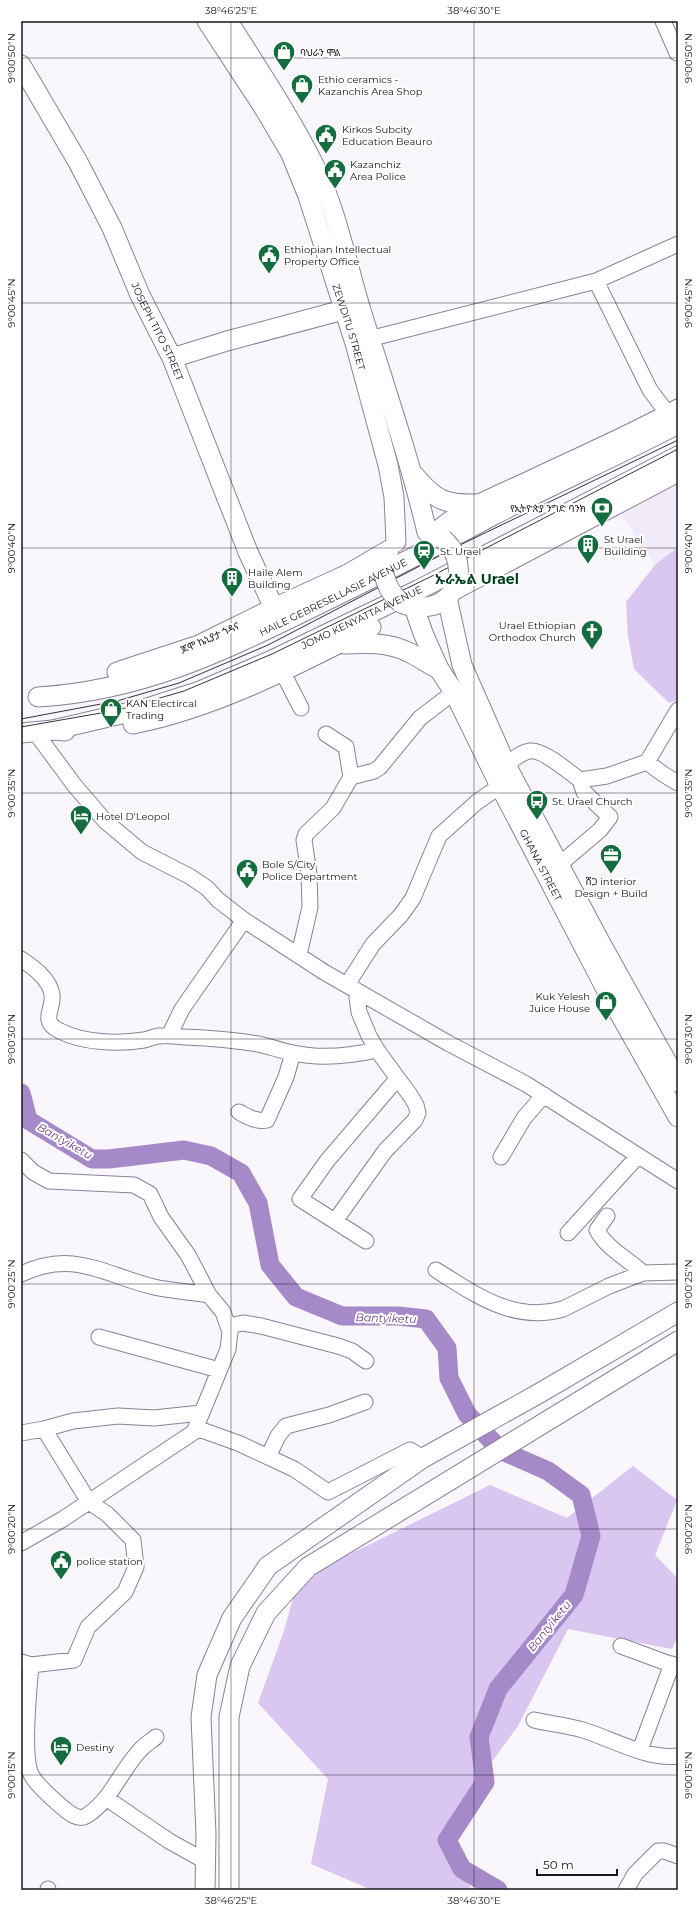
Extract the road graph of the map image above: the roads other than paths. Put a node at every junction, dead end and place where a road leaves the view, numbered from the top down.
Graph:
1 (207, 21) edge
2 (228, 21) edge
3 (663, 21) edge
4 (677, 53) edge
5 (21, 65) edge
6 (678, 244) edge
7 (596, 281) junction
8 (352, 308) junction
9 (362, 341) junction
10 (172, 358) junction
11 (675, 416) edge
12 (678, 456) edge
13 (412, 472) junction
14 (678, 472) edge
15 (480, 504) junction
16 (435, 535) junction
17 (392, 546) junction
18 (453, 590) junction
19 (408, 605) junction
20 (274, 608) junction
21 (336, 645) junction
22 (439, 669) junction
23 (282, 671) junction
24 (454, 692) junction
25 (29, 697) edge
26 (301, 708) dead end
27 (678, 710) edge
28 (36, 732) edge
29 (326, 734) dead end
30 (647, 762) junction
31 (506, 765) junction
32 (351, 776) junction
33 (580, 780) junction
34 (678, 783) edge
35 (500, 786) junction
36 (560, 864) junction
37 (244, 920) junction
38 (299, 955) junction
39 (21, 959) edge
40 (351, 987) junction
41 (169, 1036) junction
42 (377, 1050) junction
43 (293, 1053) junction
44 (397, 1079) junction
45 (678, 1082) edge
46 (544, 1096) junction
47 (239, 1112) dead end
48 (678, 1117) edge
49 (638, 1156) junction
50 (501, 1157) dead end
51 (21, 1160) edge
52 (678, 1181) edge
53 (607, 1216) dead end
54 (335, 1221) junction
55 (568, 1233) dead end
56 (366, 1241) dead end
57 (436, 1270) dead end
58 (678, 1272) edge
59 (643, 1273) junction
60 (21, 1274) edge
61 (209, 1295) junction
62 (678, 1312) edge
63 (658, 1325) junction
64 (229, 1326) junction
65 (99, 1336) dead end
66 (678, 1341) edge
67 (366, 1361) dead end
68 (644, 1362) junction
69 (219, 1370) junction
70 (528, 1400) junction
71 (582, 1400) junction
72 (365, 1402) dead end
73 (201, 1413) junction
74 (196, 1428) junction
75 (44, 1429) junction
76 (21, 1433) edge
77 (268, 1457) junction
78 (424, 1458) junction
79 (89, 1502) junction
80 (21, 1543) edge
81 (621, 1646) dead end
82 (26, 1664) edge
83 (675, 1665) edge
84 (534, 1720) dead end
85 (156, 1737) dead end
86 (640, 1750) junction
87 (678, 1756) edge
88 (106, 1798) junction
89 (678, 1856) edge
90 (205, 1861) junction
91 (205, 1890) edge
92 (229, 1890) edge
93 (626, 1890) edge

1 - 8 main road, ZEWDITU STREET
2 - 8 main road, ZEWDITU STREET
3 - 4 street
5 - 10 main road, JOSEPH TITO STREET
6 - 7 street
7 - 9 street
7 - 11 street
8 - 9 main road, ZEWDITU STREET
8 - 10 main road
9 - 13 main road, ZEWDITU STREET
9 - 17 main road, ZEWDITU STREET
10 - 20 main road, JOSEPH TITO STREET
11 - 15 main road
11 - 25 main road, HAILE GEBRESELLASIE AVENUE
12 - 28 main road, JOMO KENYATTA AVENUE
13 - 15 main road
13 - 16 main road, ZEWDITU STREET
14 - 18 main road
15 - 16 main road
16 - 17 main road
16 - 18 main road, bridge
17 - 19 main road, bridge
17 - 20 main road, ጆሞ ኬኒያታ ጎዳና
18 - 19 main road
18 - 31 main road, GHANA STREET
19 - 21 main road
19 - 22 main road, GHANA STREET
20 - 25 main road, ጆሞ ኬኒያታ ጎዳና
21 - 22 main road
21 - 23 main road
22 - 24 main road, GHANA STREET
23 - 26 street
23 - 28 main road
24 - 32 street
24 - 35 main road, GHANA STREET
27 - 30 street
28 - 37 street
29 - 32 street
30 - 33 street
30 - 34 street
31 - 33 street
31 - 36 main road, GHANA STREET
32 - 38 street
33 - 36 street
35 - 40 street
35 - 48 main road, GHANA STREET
36 - 45 main road, GHANA STREET
37 - 38 street
37 - 41 street
38 - 40 street
39 - 41 street
40 - 42 street
40 - 46 street
41 - 43 street
42 - 43 street
42 - 44 street
43 - 47 street
44 - 54 street
44 - 54 street
46 - 49 street
46 - 50 street
49 - 52 street
49 - 55 street
51 - 61 street
53 - 59 street
54 - 56 street
57 - 59 street
58 - 59 street
60 - 61 street
61 - 64 street
62 - 63 main road
63 - 68 main road
63 - 70 main road
64 - 67 street
64 - 69 street
65 - 69 street
66 - 68 main road
68 - 71 main road
69 - 73 street
70 - 71 main road
70 - 78 main road
71 - 92 main road
72 - 77 street
73 - 74 street
73 - 75 street
74 - 77 street
74 - 79 street
75 - 76 street
75 - 79 street
77 - 78 street
78 - 90 main road
79 - 80 street
79 - 82 street
81 - 83 street
82 - 88 street
83 - 86 street
84 - 86 street
85 - 88 street
86 - 87 street
88 - 90 street
89 - 93 street
90 - 91 main road

